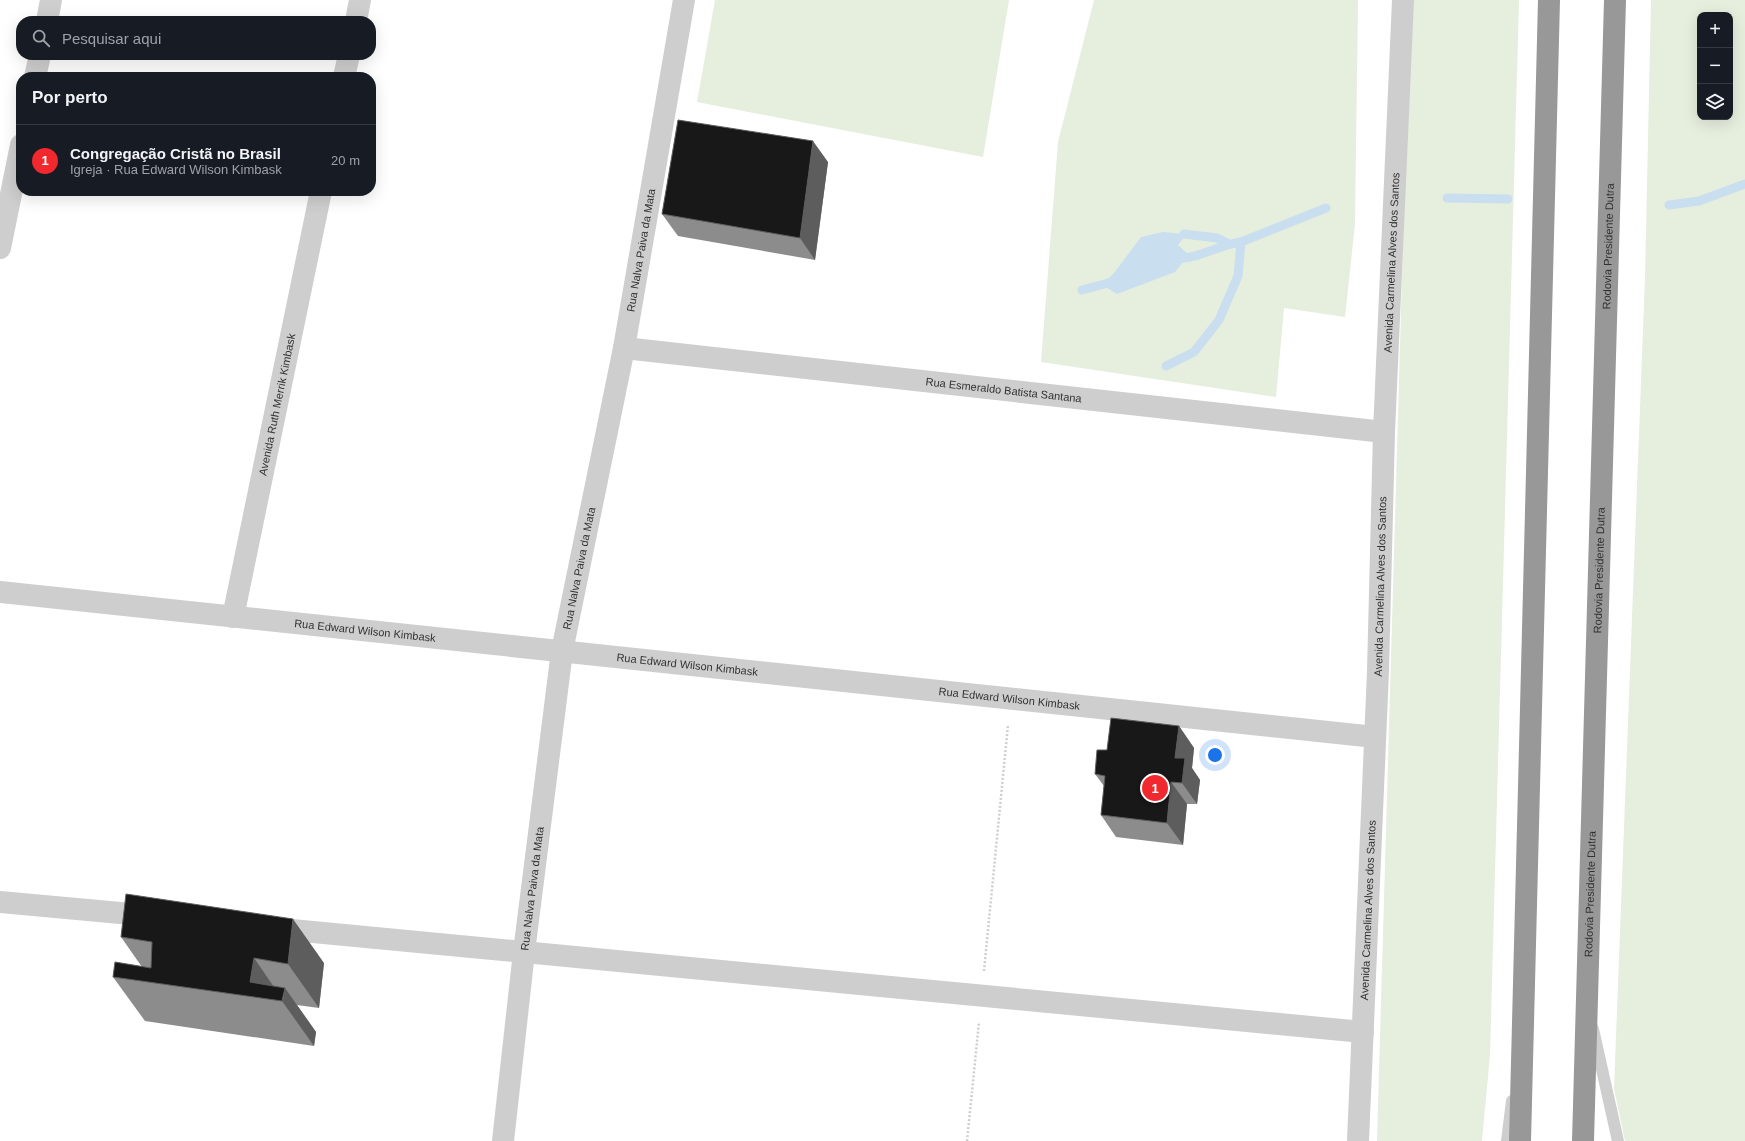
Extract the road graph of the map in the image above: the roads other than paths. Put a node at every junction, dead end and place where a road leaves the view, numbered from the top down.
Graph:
1 (51, 0) edge
2 (360, 0) edge
3 (684, 0) edge
4 (1396, 0) edge
5 (1403, 0) edge
6 (1549, 0) edge
7 (1615, 0) edge
8 (48, 16) edge
9 (357, 16) edge
10 (1401, 31) junction
11 (39, 60) edge
12 (348, 60) edge
13 (36, 72) edge
14 (345, 72) edge
15 (16, 170) edge
16 (320, 196) edge
17 (0, 248) edge
18 (624, 348) junction
19 (1384, 432) junction
20 (0, 592) edge
21 (232, 617) junction
22 (562, 651) junction
23 (1375, 737) junction
24 (0, 902) edge
25 (175, 918) edge
26 (254, 926) edge
27 (524, 952) junction
28 (1524, 998) junction
29 (1587, 999) junction
30 (1362, 1032) junction
31 (503, 1141) edge
32 (1358, 1141) edge
33 (1507, 1141) edge
34 (1520, 1141) edge
35 (1583, 1141) edge
36 (1618, 1141) edge

1 - 8 street
2 - 9 street
3 - 18 street, Rua Nalva Paiva da Mata
4 - 10 street
5 - 10 street
6 - 28 highway
7 - 29 highway, Rodovia Presidente Dutra
10 - 19 street, Avenida Carmelina Alves dos Santos
11 - 13 street
12 - 14 street
15 - 17 street
16 - 21 street, Avenida Ruth Merrik Kimbask
18 - 19 street, Rua Esmeraldo Batista Santana
18 - 22 street, Rua Nalva Paiva da Mata
19 - 23 street, Avenida Carmelina Alves dos Santos
20 - 21 street, Rua Edward Wilson Kimbask
21 - 22 street, Rua Edward Wilson Kimbask
22 - 23 street, Rua Edward Wilson Kimbask
22 - 27 street, Rua Nalva Paiva da Mata
23 - 30 street, Avenida Carmelina Alves dos Santos
24 - 25 street
26 - 27 street
27 - 30 street
27 - 31 street, Rua Nalva Paiva da Mata
28 - 33 lane
28 - 34 highway
29 - 35 highway, Rodovia Presidente Dutra
29 - 36 lane
30 - 32 street, Avenida Carmelina Alves dos Santos

